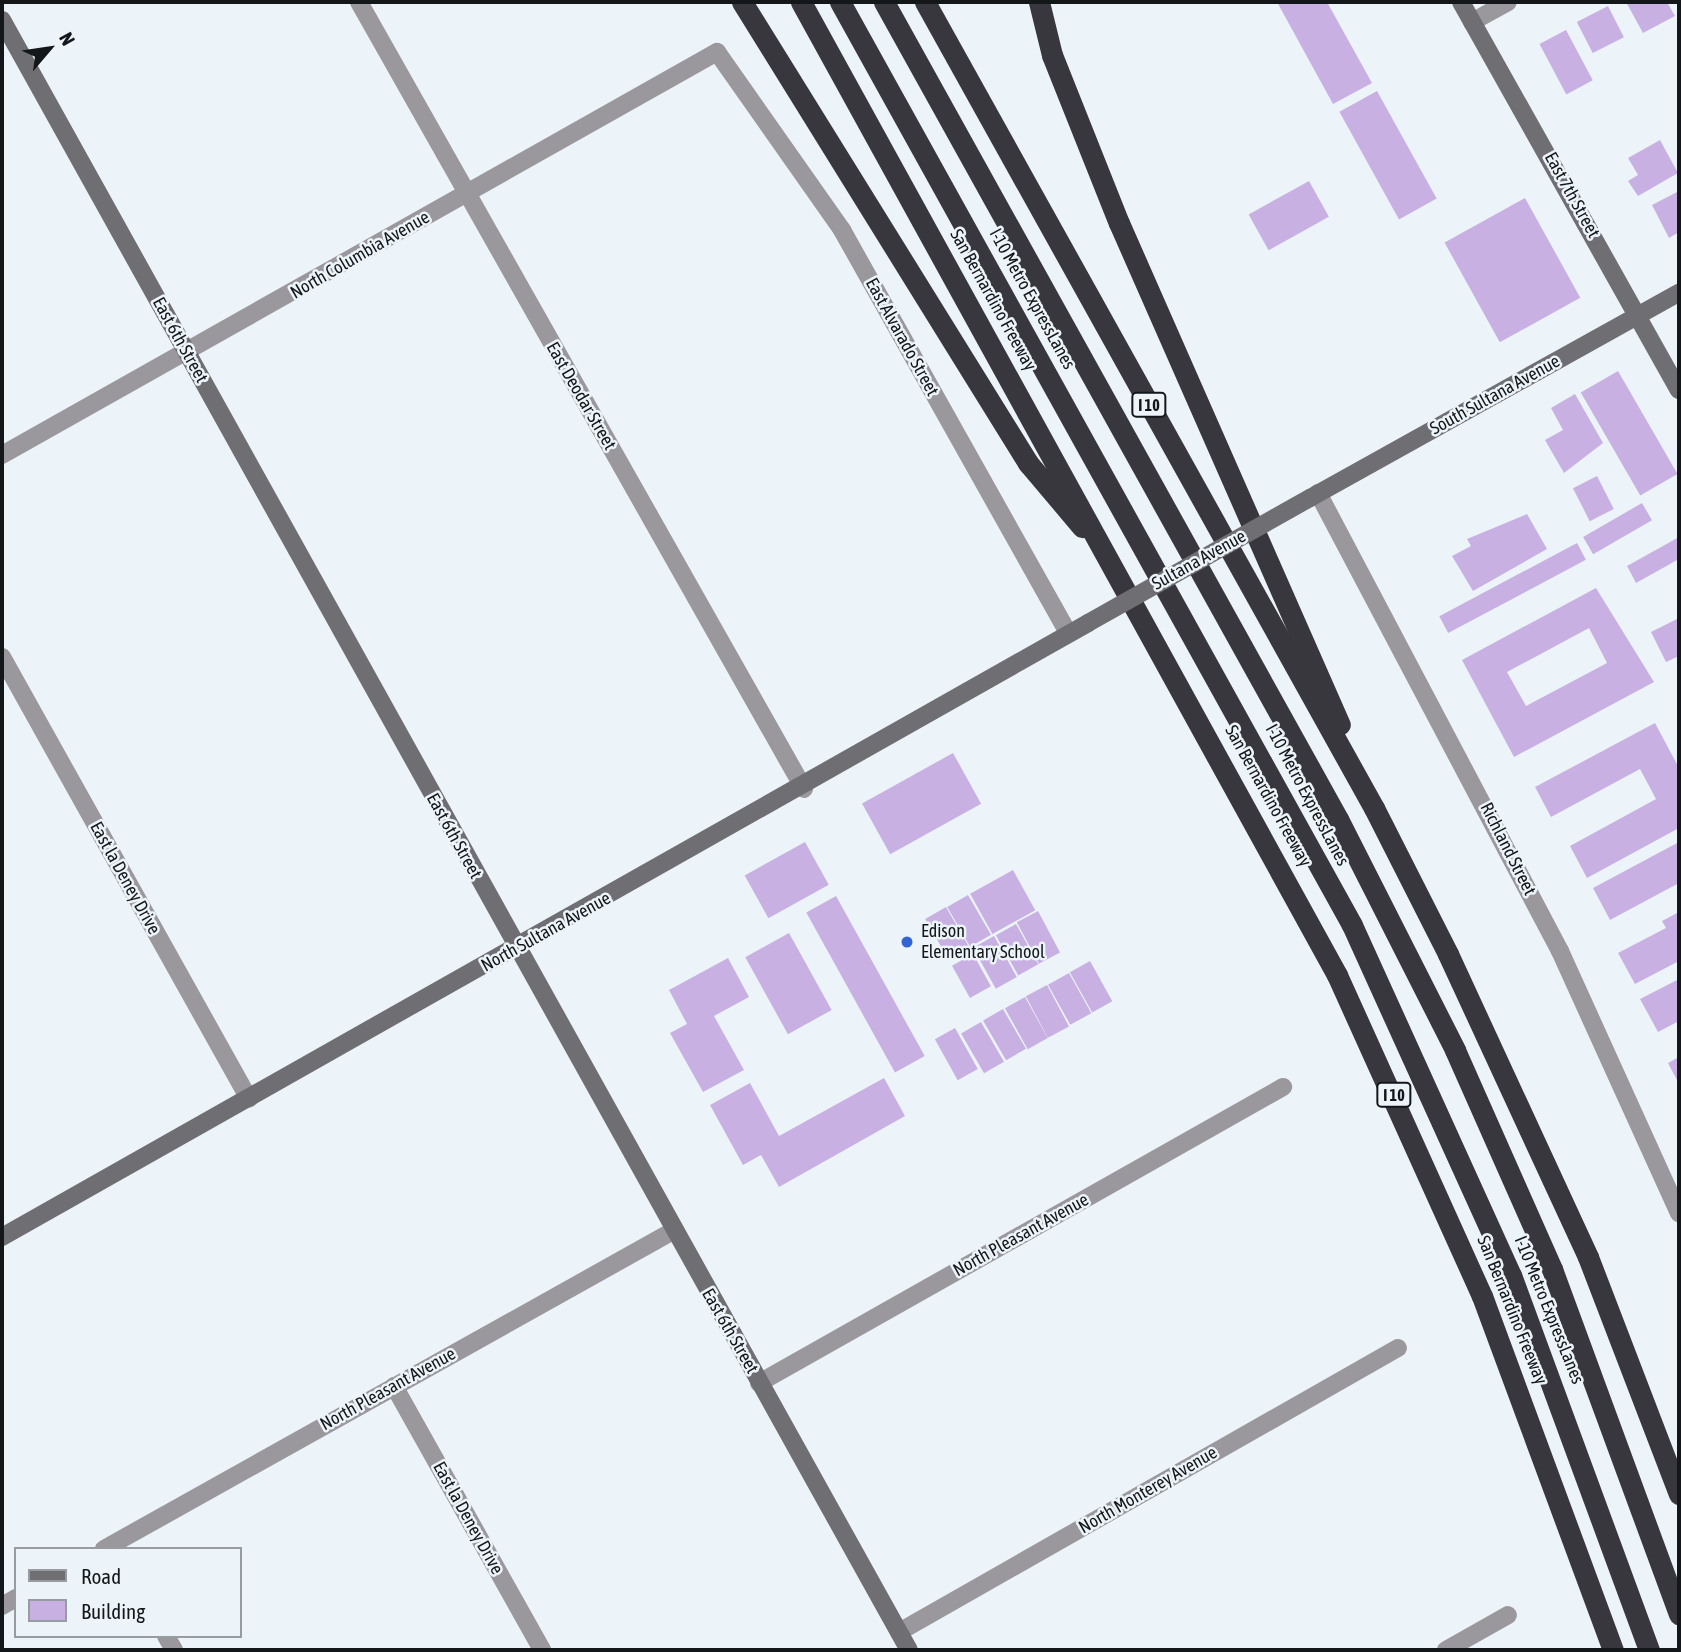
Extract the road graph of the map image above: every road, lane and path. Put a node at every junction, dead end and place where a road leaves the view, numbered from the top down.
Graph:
1 (359, 2) edge
2 (742, 2) edge
3 (801, 2) edge
4 (840, 2) edge
5 (884, 2) edge
6 (925, 2) edge
7 (1039, 2) edge
8 (1461, 2) edge
9 (1508, 2) edge
10 (2, 20) edge
11 (1472, 22) junction
12 (717, 52) joint
13 (466, 194) junction
14 (1679, 293) edge
15 (1639, 315) junction
16 (187, 353) junction
17 (1679, 390) edge
18 (2, 455) edge
19 (1314, 495) junction
20 (1114, 566) junction
21 (1088, 623) joint
22 (1069, 634) junction
23 (2, 657) edge
24 (804, 789) junction
25 (1374, 808) junction
26 (517, 948) junction
27 (1283, 1087) dead end
28 (248, 1099) junction
29 (1679, 1213) edge
30 (673, 1231) junction
31 (2, 1237) edge
32 (1398, 1348) dead end
33 (760, 1383) junction
34 (394, 1386) junction
35 (1679, 1493) edge
36 (112, 1547) edge
37 (1679, 1614) edge
38 (1508, 1615) dead end
39 (899, 1632) junction
40 (542, 1650) edge
41 (909, 1650) edge
42 (1446, 1650) edge
43 (1613, 1650) edge
44 (1649, 1650) edge

1 - 13 street, East Deodar Street
2 - 20 highway
3 - 20 highway, San Bernardino Freeway / I 10
4 - 44 highway, I-10 Metro ExpressLanes
5 - 37 highway, I-10 Metro ExpressLanes
6 - 25 highway, I 10
7 - 25 highway
8 - 11 street, East 7th Street
9 - 11 street
10 - 16 street, East 6th Street
11 - 15 street, East 7th Street
12 - 13 street, North Columbia Avenue
12 - 22 street, East Alvarado Street
13 - 16 street, North Columbia Avenue
13 - 24 street, East Deodar Street
14 - 15 street, South Sultana Avenue
15 - 17 street, East 7th Street
15 - 19 street, South Sultana Avenue
16 - 18 street, North Columbia Avenue
16 - 26 street, East 6th Street
19 - 21 street, Sultana Avenue, bridge
19 - 29 street, Richland Street
20 - 43 highway, San Bernardino Freeway / I 10
21 - 22 street, North Sultana Avenue
22 - 24 street, North Sultana Avenue
23 - 28 street, East la Deney Drive
24 - 26 street, North Sultana Avenue
25 - 35 highway, I 10
26 - 28 street, North Sultana Avenue
26 - 30 street, East 6th Street
27 - 33 street, North Pleasant Avenue
28 - 31 street, North Sultana Avenue
30 - 33 street, East 6th Street
30 - 34 street, North Pleasant Avenue
32 - 39 street, North Monterey Avenue
33 - 39 street, East 6th Street
34 - 36 street, North Pleasant Avenue
34 - 40 street, East la Deney Drive
38 - 42 street
39 - 41 street, East 6th Street

